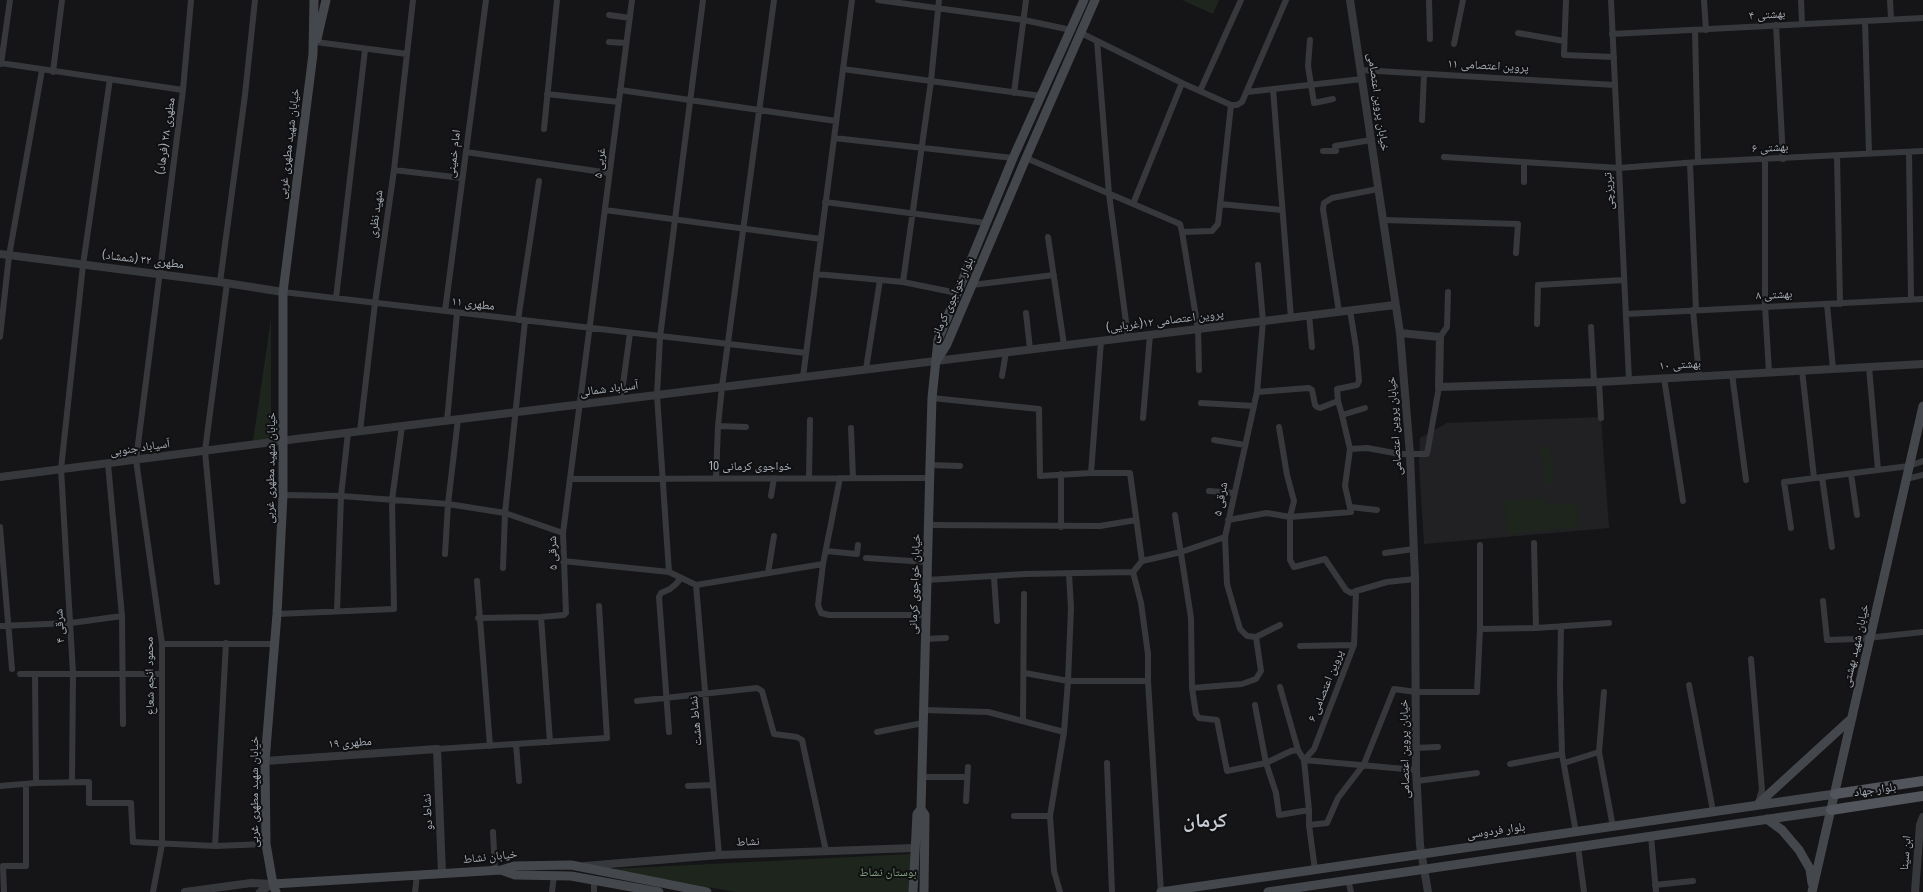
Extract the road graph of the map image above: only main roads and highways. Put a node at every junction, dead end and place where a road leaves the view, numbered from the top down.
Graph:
1 (314, 0) edge
2 (326, 0) edge
3 (1084, 0) edge
4 (1095, 0) edge
5 (313, 54) junction
6 (937, 361) junction
7 (1923, 406) edge
8 (1852, 718) junction
9 (1923, 781) edge
10 (1835, 794) junction
11 (1923, 796) edge
12 (1757, 805) junction
13 (921, 809) junction
14 (1831, 810) junction
15 (1767, 819) junction
16 (498, 870) junction
17 (274, 889) edge
18 (1311, 889) edge
19 (925, 891) edge
20 (1182, 891) edge
21 (1812, 891) edge
22 (659, 892) edge
23 (707, 892) edge
24 (913, 892) edge
25 (1161, 892) edge
26 (1268, 892) edge

1 - 5 main road
2 - 5 main road
3 - 6 main road, بلوار خواجوی کرمانی
4 - 6 main road, بلوار خواجوی کرمانی
5 - 17 main road, خیابان شهید مطهری غربی
6 - 13 main road, خیابان خواجوی کرمانی
7 - 8 main road, خیابان شهید بهشتی
8 - 10 main road, خیابان شهید بهشتی
8 - 12 main road
9 - 10 main road, بلوار جهاد
10 - 12 main road, بلوار فردوسی
10 - 14 main road, خیابان شهید بهشتی
11 - 14 main road, بلوار جهاد
12 - 20 main road, بلوار فردوسی
13 - 19 main road
13 - 24 main road
14 - 15 main road
14 - 21 main road, خیابان شهید بهشتی
15 - 18 main road
15 - 21 main road
16 - 17 main road, خیابان نشاط
16 - 22 main road
16 - 23 main road, خیابان نشاط
18 - 26 main road
20 - 25 main road, بلوار فردوسی

